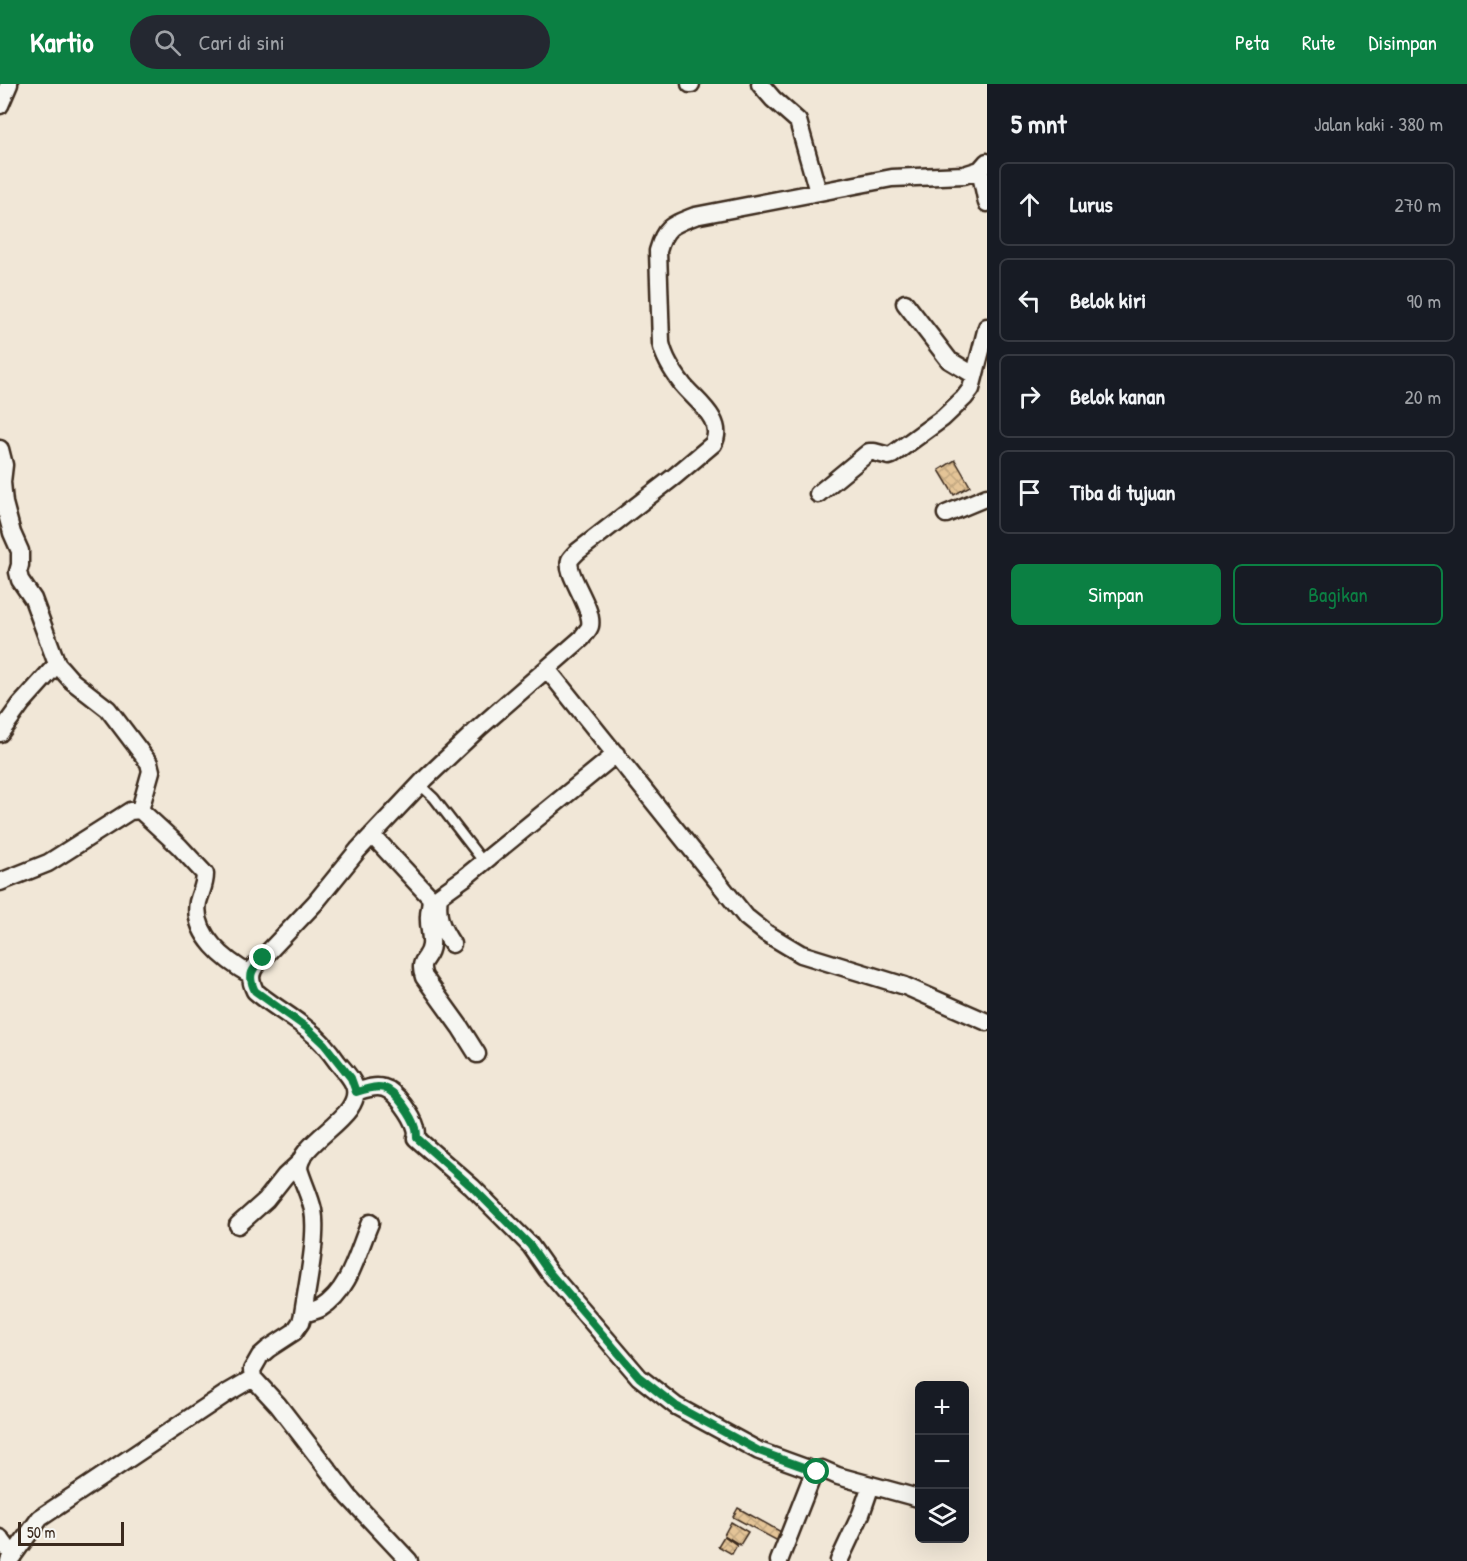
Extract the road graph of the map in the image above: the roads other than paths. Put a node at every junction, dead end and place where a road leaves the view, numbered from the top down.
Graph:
1 (9, 84) edge
2 (760, 84) edge
3 (0, 105) edge
4 (983, 166) edge
5 (818, 192) junction
6 (987, 203) edge
7 (905, 303) dead end
8 (987, 327) edge
9 (974, 375) junction
10 (0, 449) edge
11 (818, 495) dead end
12 (987, 497) edge
13 (946, 514) dead end
14 (57, 664) junction
15 (547, 669) junction
16 (0, 733) edge
17 (615, 754) junction
18 (423, 788) junction
19 (140, 810) junction
20 (372, 835) junction
21 (478, 855) dead end
22 (0, 882) edge
23 (452, 944) dead end
24 (251, 975) junction
25 (987, 1022) edge
26 (477, 1054) dead end
27 (356, 1092) junction
28 (299, 1163) junction
29 (370, 1223) dead end
30 (238, 1225) dead end
31 (303, 1314) junction
32 (253, 1378) junction
33 (817, 1472) junction
34 (871, 1485) junction
35 (915, 1497) edge
36 (0, 1538) edge
37 (11, 1559) edge
38 (408, 1561) edge
39 (779, 1561) edge
40 (839, 1561) edge

1 - 3 street
2 - 5 street
4 - 5 street
4 - 6 street
5 - 15 street
7 - 9 street
8 - 9 street
9 - 11 street
10 - 14 street
12 - 13 street
14 - 16 street
14 - 19 street
15 - 17 street
15 - 18 street
17 - 23 street
17 - 25 street
18 - 20 street
18 - 21 lane
19 - 22 street
19 - 24 street
20 - 24 street
20 - 26 street
24 - 27 street
27 - 28 street
27 - 33 street
28 - 30 street
28 - 31 street
29 - 31 street
31 - 32 street
32 - 37 street
32 - 38 street
33 - 34 street
33 - 39 street
34 - 35 street
34 - 40 street
36 - 37 street

